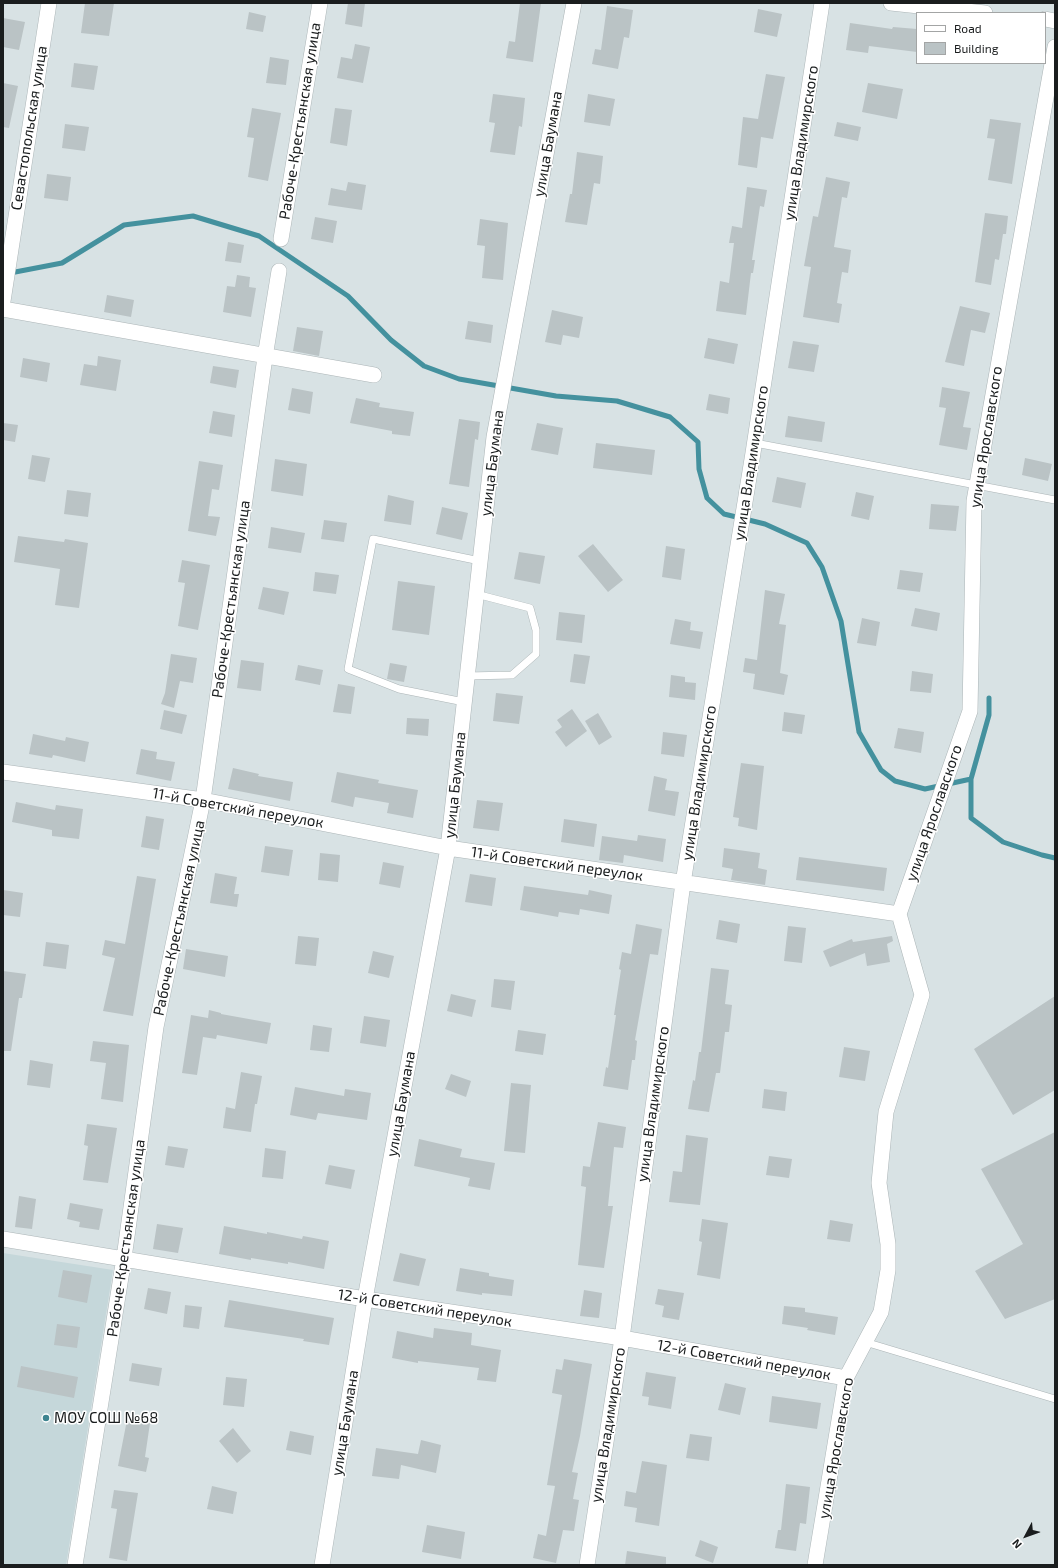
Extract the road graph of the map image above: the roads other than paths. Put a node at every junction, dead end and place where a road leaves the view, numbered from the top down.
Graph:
1 (49, 3) edge
2 (320, 3) edge
3 (574, 3) edge
4 (822, 3) edge
5 (891, 3) edge
6 (975, 12) edge
7 (1055, 48) edge
8 (280, 239) dead end
9 (279, 271) dead end
10 (3, 301) edge
11 (3, 309) edge
12 (265, 357) junction
13 (374, 375) dead end
14 (755, 443) junction
15 (976, 486) junction
16 (1055, 500) edge
17 (480, 561) junction
18 (476, 594) junction
19 (467, 676) junction
20 (464, 702) junction
21 (3, 772) edge
22 (203, 800) junction
23 (448, 848) junction
24 (683, 883) junction
25 (899, 914) junction
26 (3, 1239) edge
27 (124, 1258) junction
28 (365, 1299) junction
29 (622, 1338) junction
30 (865, 1342) junction
31 (846, 1378) junction
32 (1055, 1399) edge
33 (75, 1565) edge
34 (322, 1565) edge
35 (587, 1565) edge
36 (815, 1565) edge

1 - 10 street, Севастопольская улица
2 - 8 street, Рабоче-Крестьянская улица
3 - 17 street, улица Баумана
4 - 14 street, улица Владимирского
5 - 6 street
7 - 15 street, улица Ярославского
9 - 12 street, Рабоче-Крестьянская улица
11 - 12 street
12 - 13 street
12 - 22 street, Рабоче-Крестьянская улица
14 - 15 lane
14 - 24 street, улица Владимирского
15 - 16 lane
15 - 25 street, улица Ярославского
17 - 18 street, улица Баумана
17 - 20 lane
18 - 19 street, улица Баумана
18 - 19 lane
19 - 20 street, улица Баумана
20 - 23 street, улица Баумана
21 - 22 street, 11-й Советский переулок
22 - 23 street, 11-й Советский переулок
22 - 27 street, Рабоче-Крестьянская улица
23 - 24 street, 11-й Советский переулок
23 - 28 street, улица Баумана
24 - 25 street, 11-й Советский переулок
24 - 29 street, улица Владимирского
25 - 30 street, улица Ярославского
26 - 27 street, 12-й Советский переулок
27 - 28 street, 12-й Советский переулок
27 - 33 street, Рабоче-Крестьянская улица
28 - 29 street, 12-й Советский переулок
28 - 34 street, улица Баумана
29 - 31 street, 12-й Советский переулок
29 - 35 street, улица Владимирского
30 - 31 street, улица Ярославского
30 - 32 lane
31 - 36 street, улица Ярославского

